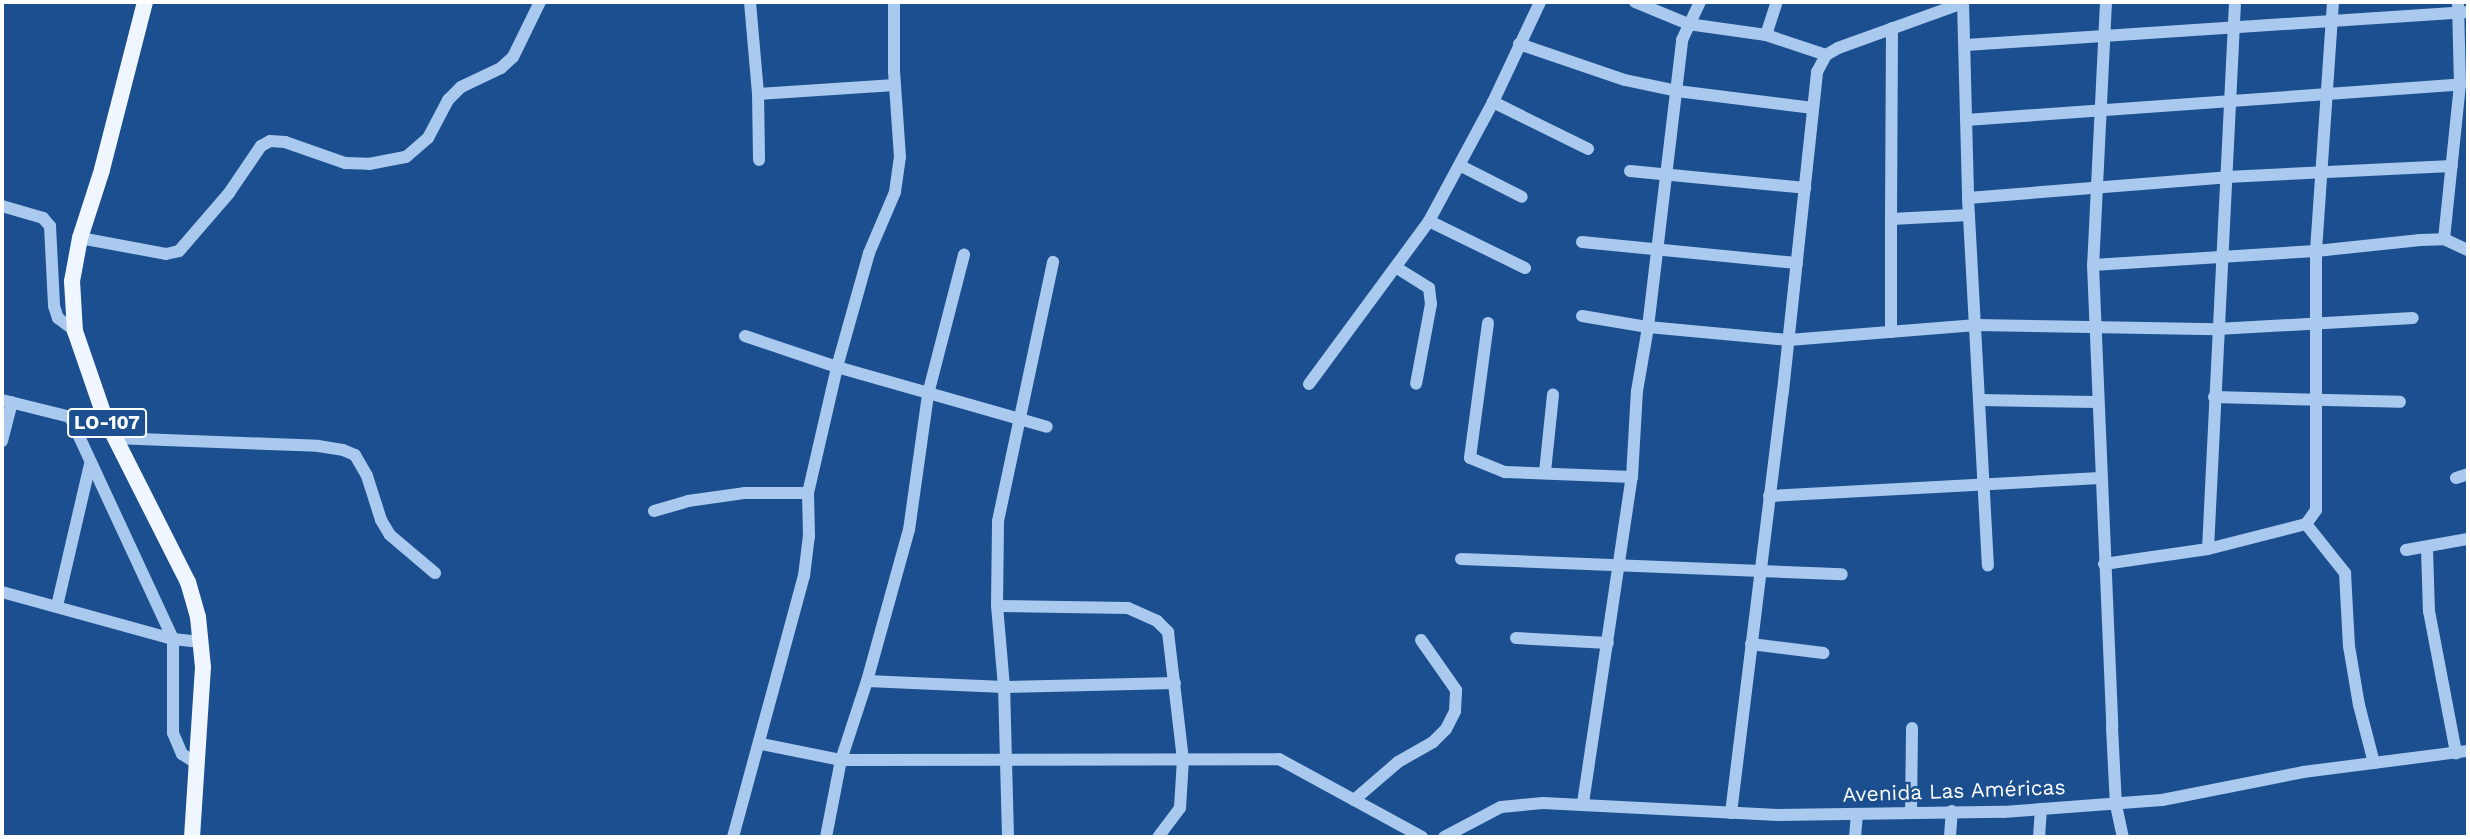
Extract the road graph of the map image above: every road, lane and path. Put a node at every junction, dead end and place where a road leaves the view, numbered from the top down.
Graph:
1 (145, 2) edge
2 (540, 2) edge
3 (750, 2) edge
4 (894, 2) edge
5 (1540, 2) edge
6 (1635, 2) edge
7 (1700, 2) edge
8 (1776, 2) edge
9 (1963, 2) edge
10 (2106, 2) edge
11 (2235, 2) edge
12 (2333, 2) edge
13 (2462, 9) edge
14 (2333, 22) junction
15 (1688, 24) junction
16 (2234, 26) junction
17 (1892, 28) junction
18 (1766, 36) junction
19 (2102, 36) junction
20 (1519, 44) junction
21 (1966, 45) junction
22 (1826, 55) junction
23 (895, 85) junction
24 (2460, 85) junction
25 (1677, 91) junction
26 (758, 94) junction
27 (2329, 94) junction
28 (2232, 100) junction
29 (1493, 102) junction
30 (1813, 108) junction
31 (2100, 113) junction
32 (1966, 120) junction
33 (1588, 149) dead end
34 (759, 160) dead end
35 (1461, 166) junction
36 (2452, 166) junction
37 (1630, 171) dead end
38 (2321, 173) junction
39 (1666, 175) junction
40 (2227, 177) junction
41 (1805, 188) junction
42 (2098, 189) junction
43 (1522, 197) dead end
44 (1968, 198) junction
45 (2, 206) edge
46 (1969, 215) junction
47 (1891, 219) junction
48 (1429, 221) junction
49 (80, 238) junction
50 (2444, 239) junction
51 (1582, 242) dead end
52 (1657, 249) junction
53 (2468, 250) edge
54 (2316, 251) junction
55 (964, 255) dead end
56 (2223, 257) junction
57 (1053, 262) dead end
58 (1797, 263) junction
59 (2093, 265) junction
60 (1397, 268) junction
61 (1525, 268) dead end
62 (1582, 316) dead end
63 (2413, 318) dead end
64 (1488, 323) dead end
65 (2315, 324) junction
66 (1976, 325) junction
67 (2094, 325) junction
68 (1648, 327) junction
69 (2217, 329) junction
70 (75, 331) junction
71 (1891, 332) junction
72 (745, 336) dead end
73 (1788, 340) junction
74 (837, 367) junction
75 (1309, 384) dead end
76 (1416, 384) dead end
77 (928, 394) junction
78 (1553, 394) dead end
79 (2214, 397) junction
80 (1981, 400) junction
81 (7, 401) edge
82 (2315, 401) junction
83 (2097, 402) junction
84 (2400, 402) dead end
85 (70, 417) junction
86 (105, 418) junction
87 (1020, 420) junction
88 (1047, 427) dead end
89 (114, 438) junction
90 (2, 441) edge
91 (90, 464) junction
92 (1545, 472) junction
93 (1632, 477) junction
94 (2100, 478) junction
95 (1984, 485) junction
96 (808, 493) junction
97 (1769, 496) junction
98 (654, 511) dead end
99 (2306, 524) junction
100 (2468, 539) edge
101 (2208, 549) junction
102 (2427, 549) junction
103 (2406, 550) dead end
104 (1461, 559) dead end
105 (2104, 564) junction
106 (1619, 565) junction
107 (1987, 565) dead end
108 (1759, 572) junction
109 (435, 573) dead end
110 (1842, 574) dead end
111 (2, 592) edge
112 (57, 606) junction
113 (997, 606) junction
114 (1516, 638) dead end
115 (173, 639) junction
116 (1421, 640) dead end
117 (201, 642) junction
118 (1608, 643) junction
119 (1751, 644) junction
120 (1823, 653) dead end
121 (867, 681) junction
122 (1175, 683) junction
123 (1004, 687) junction
124 (1912, 728) dead end
125 (761, 744) junction
126 (2462, 752) edge
127 (1006, 759) junction
128 (1183, 759) junction
129 (841, 760) junction
130 (196, 763) junction
131 (2374, 763) junction
132 (1354, 800) junction
133 (1583, 803) junction
134 (2116, 805) junction
135 (2041, 809) junction
136 (1952, 811) junction
137 (1911, 812) junction
138 (1731, 813) junction
139 (1857, 814) junction
140 (192, 837) edge
141 (733, 837) edge
142 (826, 837) edge
143 (1009, 837) edge
144 (1158, 837) edge
145 (1422, 837) edge
146 (1444, 837) edge
147 (1855, 837) edge
148 (1950, 837) edge
149 (2039, 837) edge
150 (2123, 837) edge

1 - 49 main road, LO-107
2 - 49 street
3 - 26 street
4 - 23 street
5 - 20 street
6 - 15 street
7 - 15 street
8 - 18 street
9 - 17 street
9 - 21 street
10 - 19 street
11 - 16 street
12 - 14 street
13 - 14 street
13 - 24 street
14 - 16 street
14 - 27 street
15 - 18 street
15 - 25 street
16 - 19 street
16 - 28 street
17 - 22 street
17 - 47 street
18 - 22 street
19 - 21 street
19 - 31 street
20 - 25 street
20 - 29 street
21 - 32 street
22 - 30 street
23 - 26 street
23 - 74 street
24 - 27 street
24 - 36 street
25 - 30 street
25 - 39 street
26 - 34 street
27 - 28 street
27 - 38 street
28 - 31 street
28 - 40 street
29 - 33 street
29 - 35 street
30 - 41 street
31 - 32 street
31 - 42 street
32 - 44 street
35 - 43 street
35 - 48 street
36 - 38 street
36 - 50 street
37 - 39 street
38 - 40 street
38 - 54 street
39 - 41 street
39 - 52 street
40 - 42 street
40 - 56 street
41 - 58 street
42 - 44 street
42 - 59 street
44 - 46 street
45 - 70 street
46 - 47 street
46 - 66 street
47 - 71 street
48 - 60 street
48 - 61 street
49 - 70 main road, LO-107
50 - 53 street
50 - 54 street
51 - 52 street
52 - 58 street
52 - 68 street
54 - 56 street
54 - 65 street
55 - 77 street
56 - 59 street
56 - 69 street
57 - 87 street
58 - 73 street
59 - 67 street
60 - 75 street
60 - 76 street
62 - 68 street
63 - 65 street
64 - 92 street
65 - 69 street
65 - 82 street
66 - 67 street
66 - 71 street
66 - 80 street
67 - 69 street
67 - 83 street
68 - 73 street
68 - 93 street
69 - 79 street
70 - 86 main road, LO-107
71 - 73 street
72 - 74 street
73 - 97 street
74 - 77 street
74 - 96 street
77 - 87 street
77 - 121 street
78 - 92 street
79 - 82 street
79 - 101 street
80 - 83 street
80 - 95 street
81 - 85 street
81 - 90 street
82 - 84 street
82 - 99 street
83 - 94 street
85 - 86 street
85 - 91 street
86 - 89 main road, LO-107
87 - 88 street
87 - 113 street
89 - 109 street
89 - 117 main road, LO-107
91 - 112 street
91 - 115 street
92 - 93 street
93 - 106 street
94 - 95 street
94 - 105 street
95 - 97 street
95 - 107 street
96 - 98 street
96 - 125 street
97 - 108 street
99 - 101 street
99 - 131 street
100 - 102 street
101 - 105 street
102 - 103 street
102 - 126 street
104 - 106 street
105 - 134 street
106 - 108 street
106 - 118 street
108 - 110 street
108 - 119 street
111 - 112 street
112 - 115 street
113 - 122 street
113 - 123 street
114 - 118 street
115 - 117 street
115 - 130 street
116 - 132 street
117 - 130 main road, LO-107
118 - 133 street
119 - 120 street
119 - 138 street
121 - 123 street
121 - 129 street
122 - 123 street
122 - 128 street
123 - 127 street
124 - 137 street
125 - 129 street
125 - 141 street
126 - 131 street, Avenida Las Américas
127 - 128 street
127 - 129 street
127 - 143 street
128 - 132 street
128 - 144 street
129 - 142 street
130 - 140 main road, LO-107
131 - 134 street, Avenida Las Américas
132 - 145 street
133 - 138 street, Avenida Las Américas
133 - 146 street, Avenida Las Américas
134 - 135 street, Avenida Las Américas
134 - 150 street
135 - 136 street, Avenida Las Américas
135 - 149 street
136 - 137 street, Avenida Las Américas
136 - 148 street
137 - 139 street, Avenida Las Américas
138 - 139 street, Avenida Las Américas
139 - 147 street

